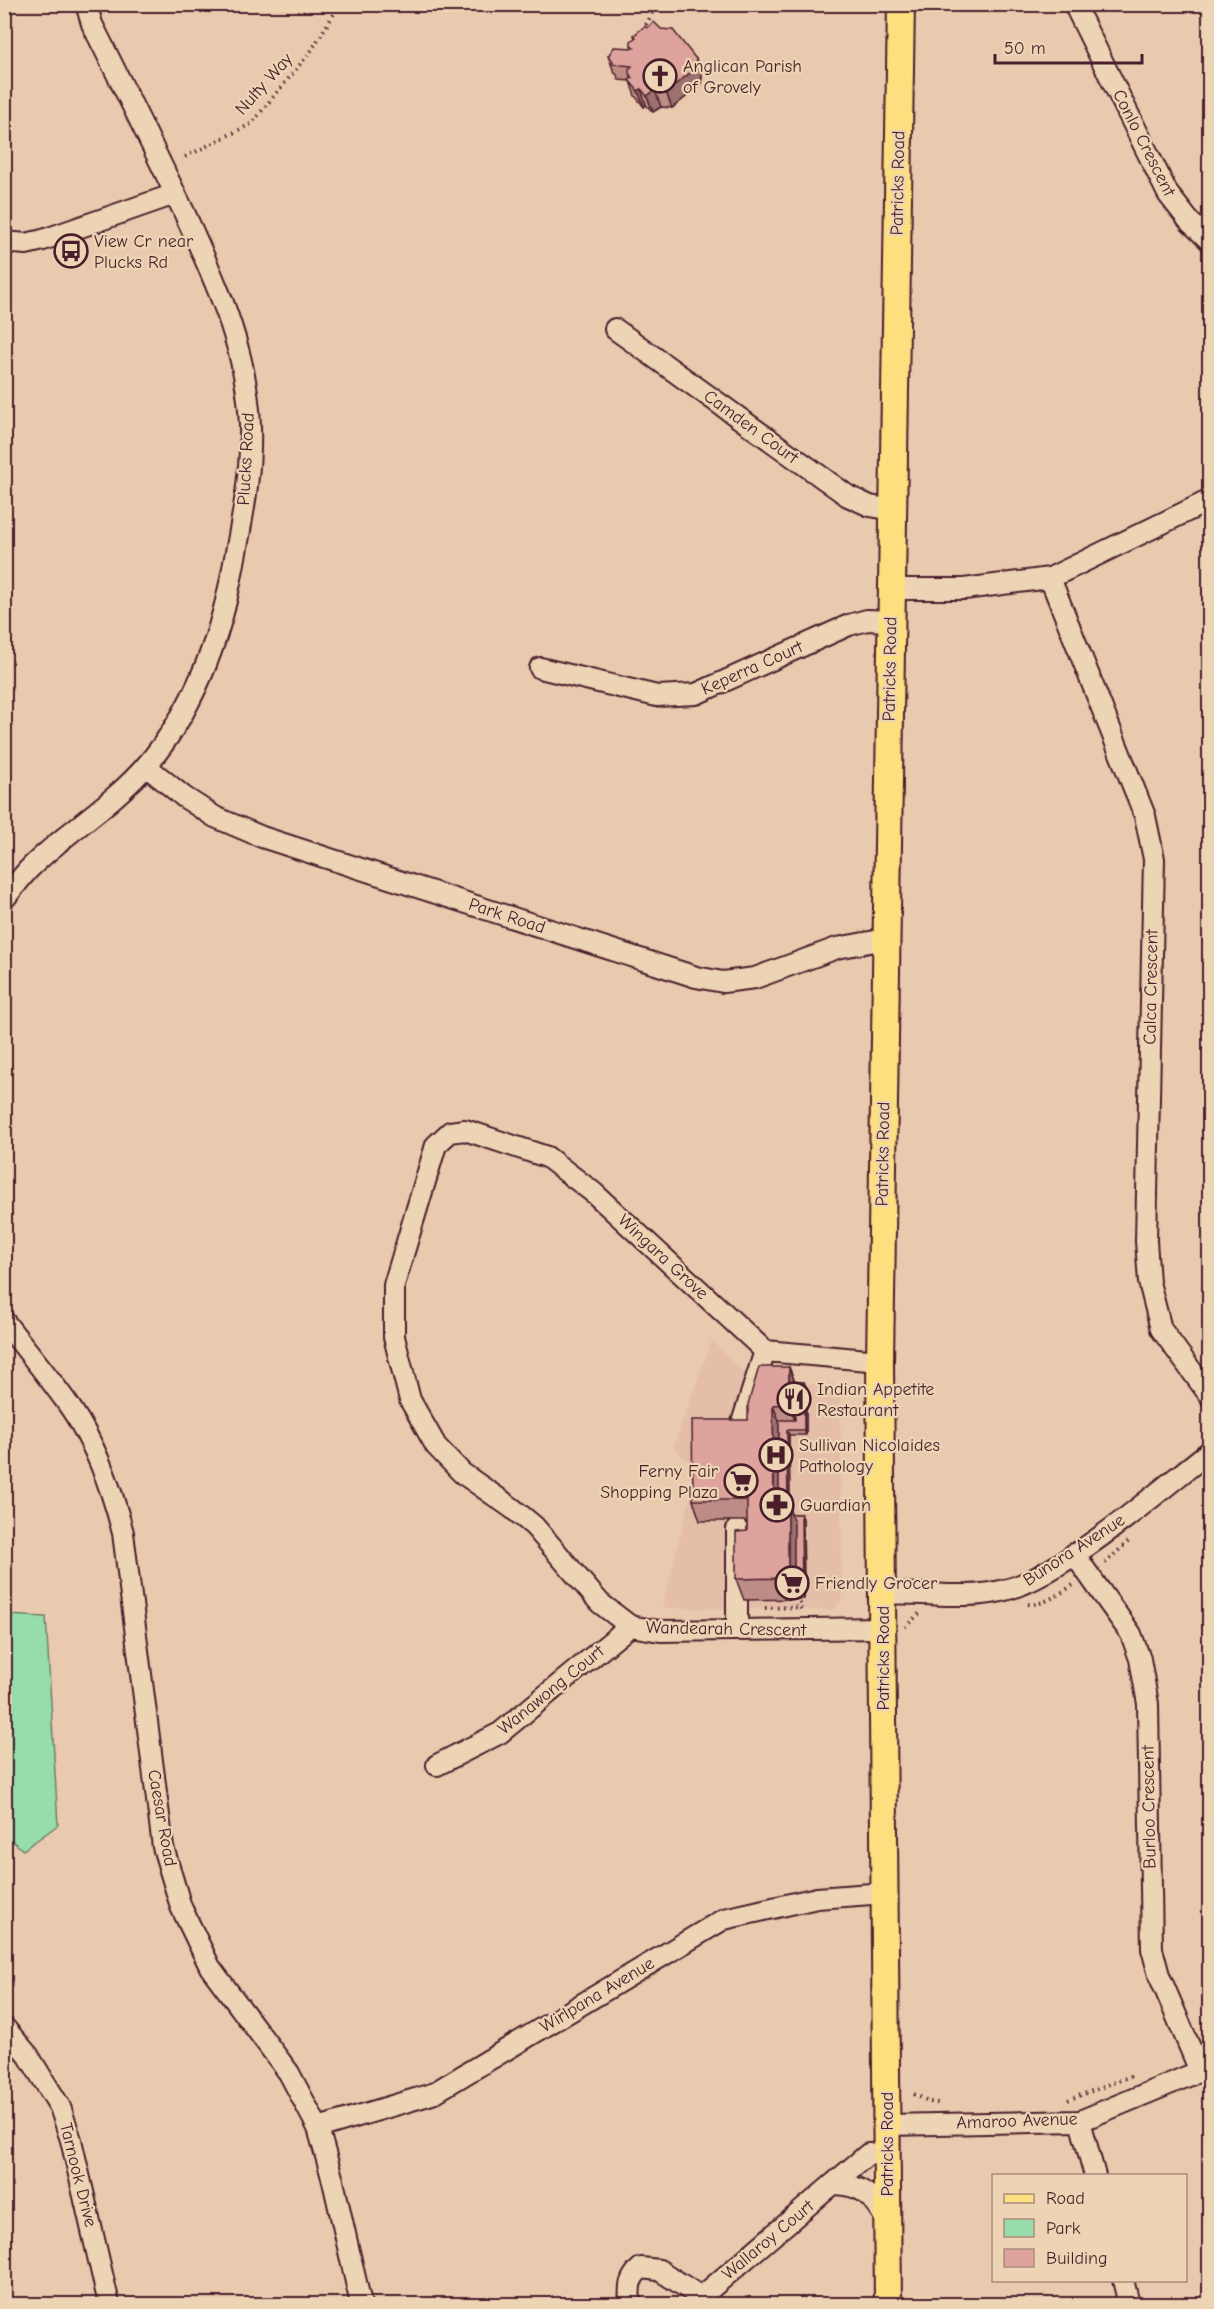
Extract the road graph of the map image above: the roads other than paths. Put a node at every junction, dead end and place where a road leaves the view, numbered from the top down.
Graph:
1 (86, 4) edge
2 (901, 4) edge
3 (1074, 4) edge
4 (175, 194) junction
5 (1209, 241) edge
6 (4, 242) edge
7 (615, 329) dead end
8 (1209, 500) edge
9 (893, 510) junction
10 (1050, 578) junction
11 (891, 589) junction
12 (890, 621) junction
13 (540, 668) dead end
14 (146, 766) junction
15 (4, 899) edge
16 (886, 939) junction
17 (450, 1132) joint
18 (4, 1321) edge
19 (765, 1351) junction
20 (880, 1361) junction
21 (1209, 1396) edge
22 (739, 1432) edge
23 (1209, 1451) edge
24 (737, 1529) edge
25 (1074, 1554) junction
26 (882, 1594) junction
27 (630, 1626) junction
28 (882, 1628) junction
29 (737, 1630) junction
30 (436, 1765) dead end
31 (885, 1893) junction
32 (5, 2028) edge
33 (1205, 2069) edge
34 (1080, 2121) junction
35 (887, 2125) junction
36 (318, 2128) junction
37 (887, 2153) junction
38 (1095, 2174) edge
39 (835, 2184) junction
40 (887, 2221) junction
41 (1124, 2282) edge
42 (699, 2300) edge
43 (109, 2304) edge
44 (362, 2304) edge
45 (630, 2304) edge
46 (888, 2304) edge
47 (1129, 2304) edge

1 - 4 street, Plucks Road
2 - 9 main road, Patricks Road
3 - 5 street, Conlo Crescent
4 - 6 street
4 - 14 street, Plucks Road
7 - 9 street, Camden Court
8 - 10 street
9 - 11 main road, Patricks Road
10 - 11 street
10 - 21 street, Calca Crescent
11 - 12 main road, Patricks Road
12 - 13 street, Keperra Court
12 - 16 main road, Patricks Road
14 - 15 street, Plucks Road
14 - 16 street, Park Road
16 - 20 main road, Patricks Road
17 - 19 street, Wingara Grove
17 - 27 street, Wandearah Crescent
18 - 36 street, Caesar Road
19 - 20 street
19 - 22 street
20 - 26 main road, Patricks Road
23 - 25 street, Bunora Avenue
24 - 29 street
25 - 26 street, Bunora Avenue
25 - 33 street, Burloo Crescent
26 - 28 main road, Patricks Road
27 - 29 street, Wandearah Crescent
27 - 30 street, Wanawong Court
28 - 29 street, Wandearah Crescent
28 - 31 main road, Patricks Road
31 - 35 main road, Patricks Road
31 - 36 street, Wirlpana Avenue
32 - 43 street, Tarnook Drive
33 - 34 street, Amaroo Avenue
34 - 35 street, Amaroo Avenue
34 - 38 street
35 - 37 main road, Patricks Road
36 - 44 street, Caesar Road
37 - 39 street, Wallaroy Court
37 - 40 main road, Patricks Road
39 - 40 street
39 - 42 street, Wallaroy Court
40 - 46 main road, Patricks Road
41 - 47 street
42 - 45 street, Wallaroy Court

